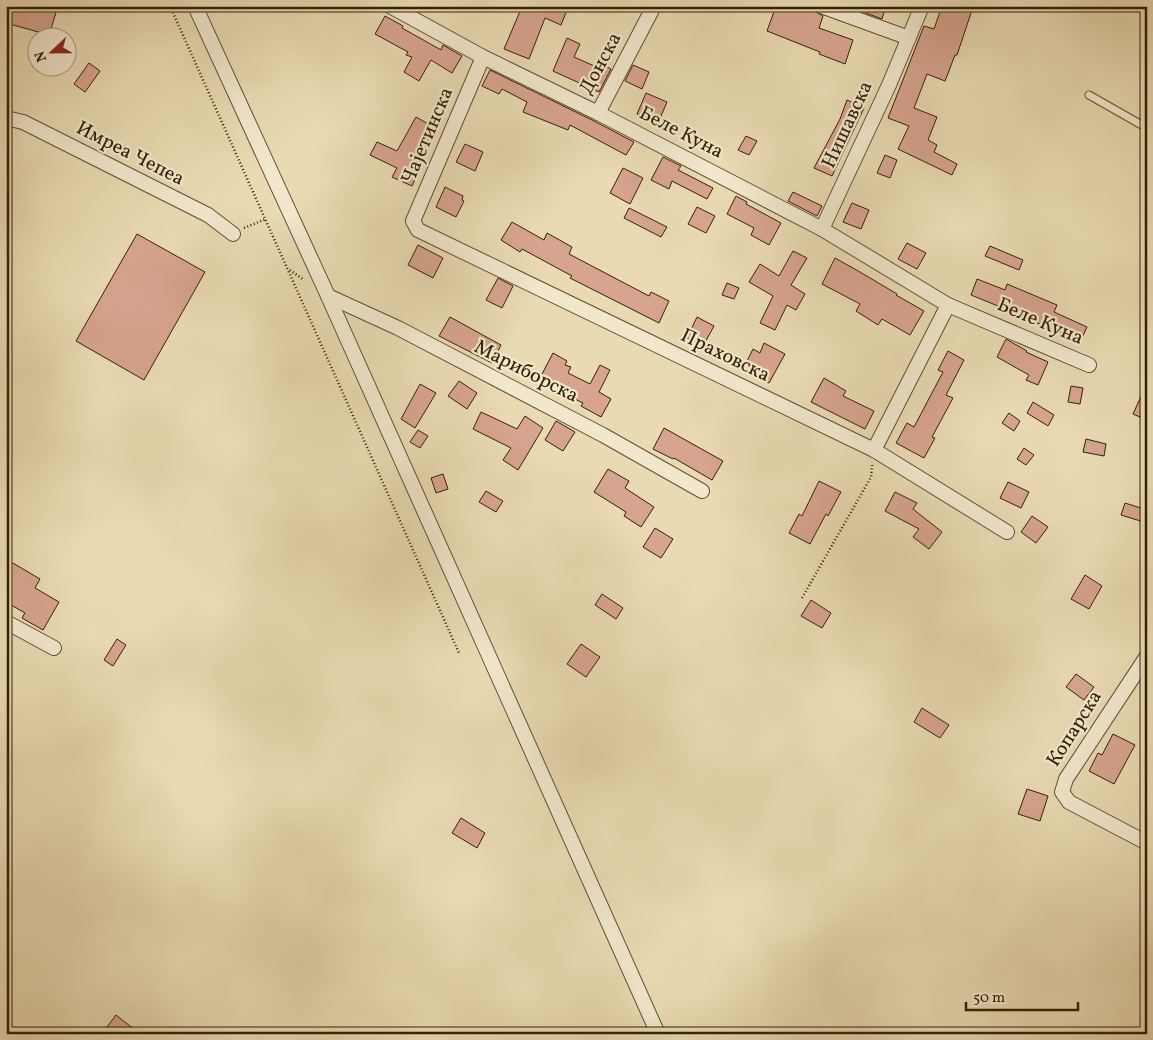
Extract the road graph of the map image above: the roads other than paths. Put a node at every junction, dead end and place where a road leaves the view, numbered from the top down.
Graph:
1 (195, 6) edge
2 (390, 6) edge
3 (654, 6) edge
4 (821, 6) edge
5 (922, 6) edge
6 (909, 38) junction
7 (483, 57) junction
8 (1088, 95) dead end
9 (598, 113) junction
10 (6, 118) edge
11 (1147, 128) edge
12 (822, 228) junction
13 (418, 230) joint
14 (233, 234) road end
15 (328, 296) junction
16 (948, 304) junction
17 (1089, 365) dead end
18 (874, 450) junction
19 (702, 491) dead end
20 (1007, 532) dead end
21 (6, 622) edge
22 (54, 648) dead end
23 (1147, 656) edge
24 (1147, 843) edge
25 (658, 1034) edge

1 - 15 street
2 - 7 street, Беле Куна
3 - 9 street, Донска
4 - 6 street
5 - 6 street, Нишавска
6 - 12 street, Нишавска
7 - 9 street, Беле Куна
7 - 13 street, Чајетинска
8 - 11 lane
9 - 12 street, Беле Куна
10 - 14 street, Имреа Чепеа
12 - 16 street, Беле Куна
13 - 18 street, Праховска
15 - 19 street, Мариборска
15 - 25 street
16 - 17 street, Беле Куна
16 - 18 street
18 - 20 street, Праховска
21 - 22 street
23 - 24 street, Копарска

